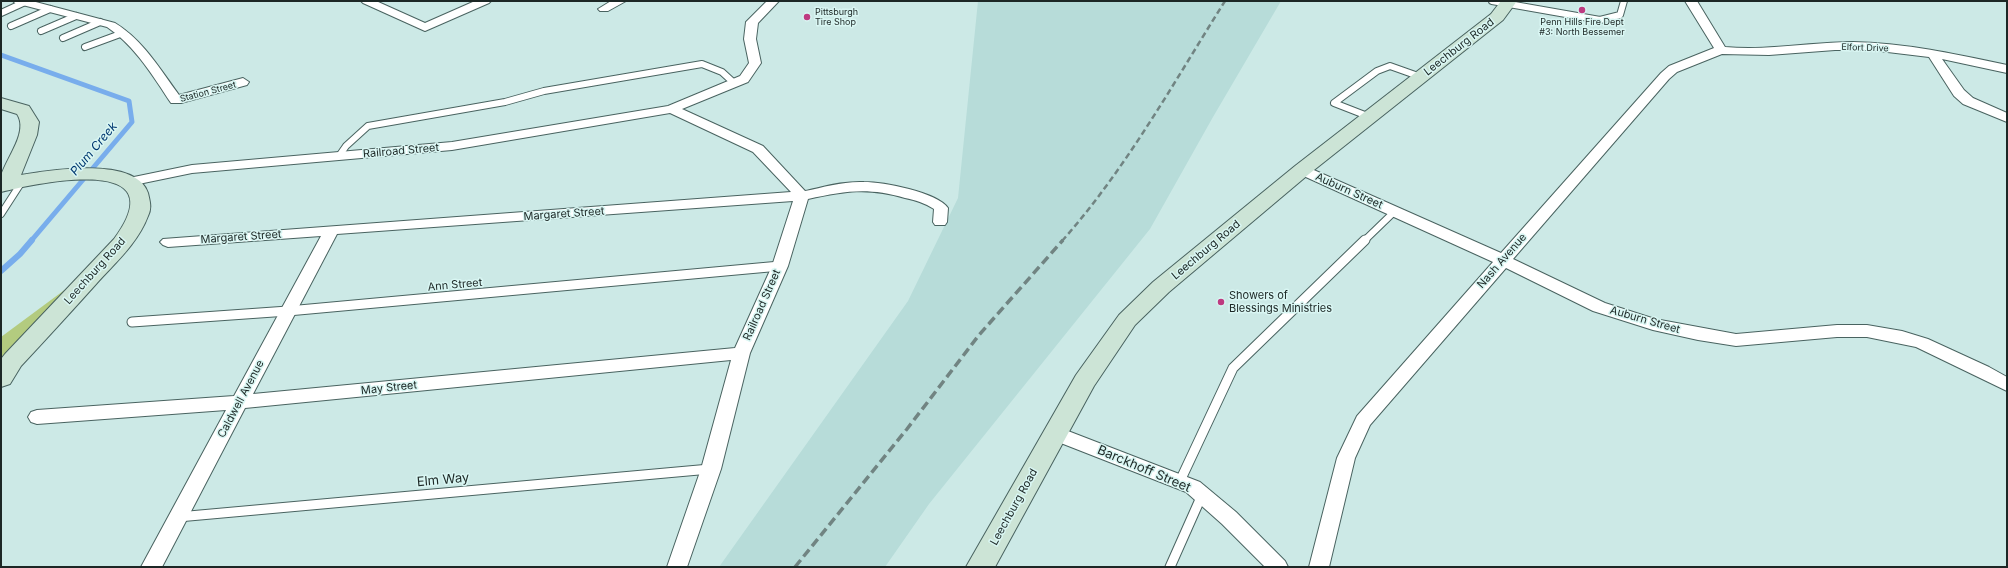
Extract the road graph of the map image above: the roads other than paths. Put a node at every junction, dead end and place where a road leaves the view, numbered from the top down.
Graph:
1 (366, 1) edge
2 (485, 1) edge
3 (620, 1) edge
4 (773, 1) edge
5 (1624, 1) edge
6 (1691, 1) edge
7 (22, 2) edge
8 (1503, 2) edge
9 (50, 9) junction
10 (604, 9) dead end
11 (1, 13) edge
12 (76, 16) junction
13 (100, 22) junction
14 (11, 26) dead end
15 (41, 31) dead end
16 (123, 33) junction
17 (63, 38) dead end
18 (85, 47) dead end
19 (1721, 50) junction
20 (1933, 54) junction
21 (2007, 69) edge
22 (1421, 77) junction
23 (243, 82) dead end
24 (734, 83) junction
25 (1, 104) edge
26 (671, 109) junction
27 (1370, 116) junction
28 (2007, 118) edge
29 (339, 156) junction
30 (1302, 170) junction
31 (129, 182) junction
32 (11, 183) edge
33 (802, 196) junction
34 (1394, 212) junction
35 (1, 214) edge
36 (940, 222) dead end
37 (331, 231) junction
38 (168, 242) dead end
39 (1502, 260) junction
40 (780, 266) junction
41 (288, 311) junction
42 (132, 322) dead end
43 (741, 353) junction
44 (1, 378) edge
45 (2007, 385) edge
46 (239, 402) junction
47 (37, 417) dead end
48 (1055, 433) junction
49 (711, 469) junction
50 (1180, 481) junction
51 (1202, 495) junction
52 (178, 518) junction
53 (151, 567) edge
54 (677, 567) edge
55 (980, 567) edge
56 (1170, 567) edge
57 (1278, 567) edge
58 (1319, 567) edge

1 - 2 street
3 - 10 street
4 - 24 street, Railroad Street
5 - 8 lane
6 - 19 street
7 - 9 street, Station Street
7 - 11 lane
8 - 22 street, Leechburg Road
9 - 12 street, Station Street
9 - 14 lane
12 - 13 street, Station Street
12 - 15 lane
13 - 16 street, Station Street
13 - 17 lane
16 - 18 lane
16 - 23 street, Station Street
19 - 20 street, Elfort Drive
19 - 39 street, Nash Avenue
20 - 21 street, Elfort Drive
20 - 28 street
22 - 27 street, Leechburg Road
22 - 27 lane
24 - 26 street, Railroad Street
24 - 29 lane
25 - 32 street
26 - 29 street, Railroad Street
26 - 33 street
27 - 30 street, Leechburg Road
29 - 31 street, Railroad Street
30 - 34 street, Auburn Street
30 - 48 street, Leechburg Road
31 - 32 street
31 - 44 street, Leechburg Road
32 - 35 lane
33 - 36 street, Margaret Street
33 - 37 street, Margaret Street
33 - 40 street, Railroad Street
34 - 39 street, Auburn Street
34 - 50 lane
37 - 38 street, Margaret Street
37 - 41 street, Caldwell Avenue
39 - 45 street, Auburn Street
39 - 58 street, Nash Avenue
40 - 41 lane, Ann Street
40 - 43 street, Railroad Street
41 - 42 lane, Ann Street
41 - 46 street, Caldwell Avenue
43 - 46 street, May Street
43 - 49 street, Railroad Street
46 - 47 street, May Street
46 - 52 street, Caldwell Avenue
48 - 50 street, Barckhoff Street
48 - 55 street, Leechburg Road
49 - 52 lane, Elm Way
49 - 54 street, Railroad Street
50 - 51 street, Barckhoff Street
51 - 56 lane
51 - 57 street, Barckhoff Street
52 - 53 street, Caldwell Avenue

